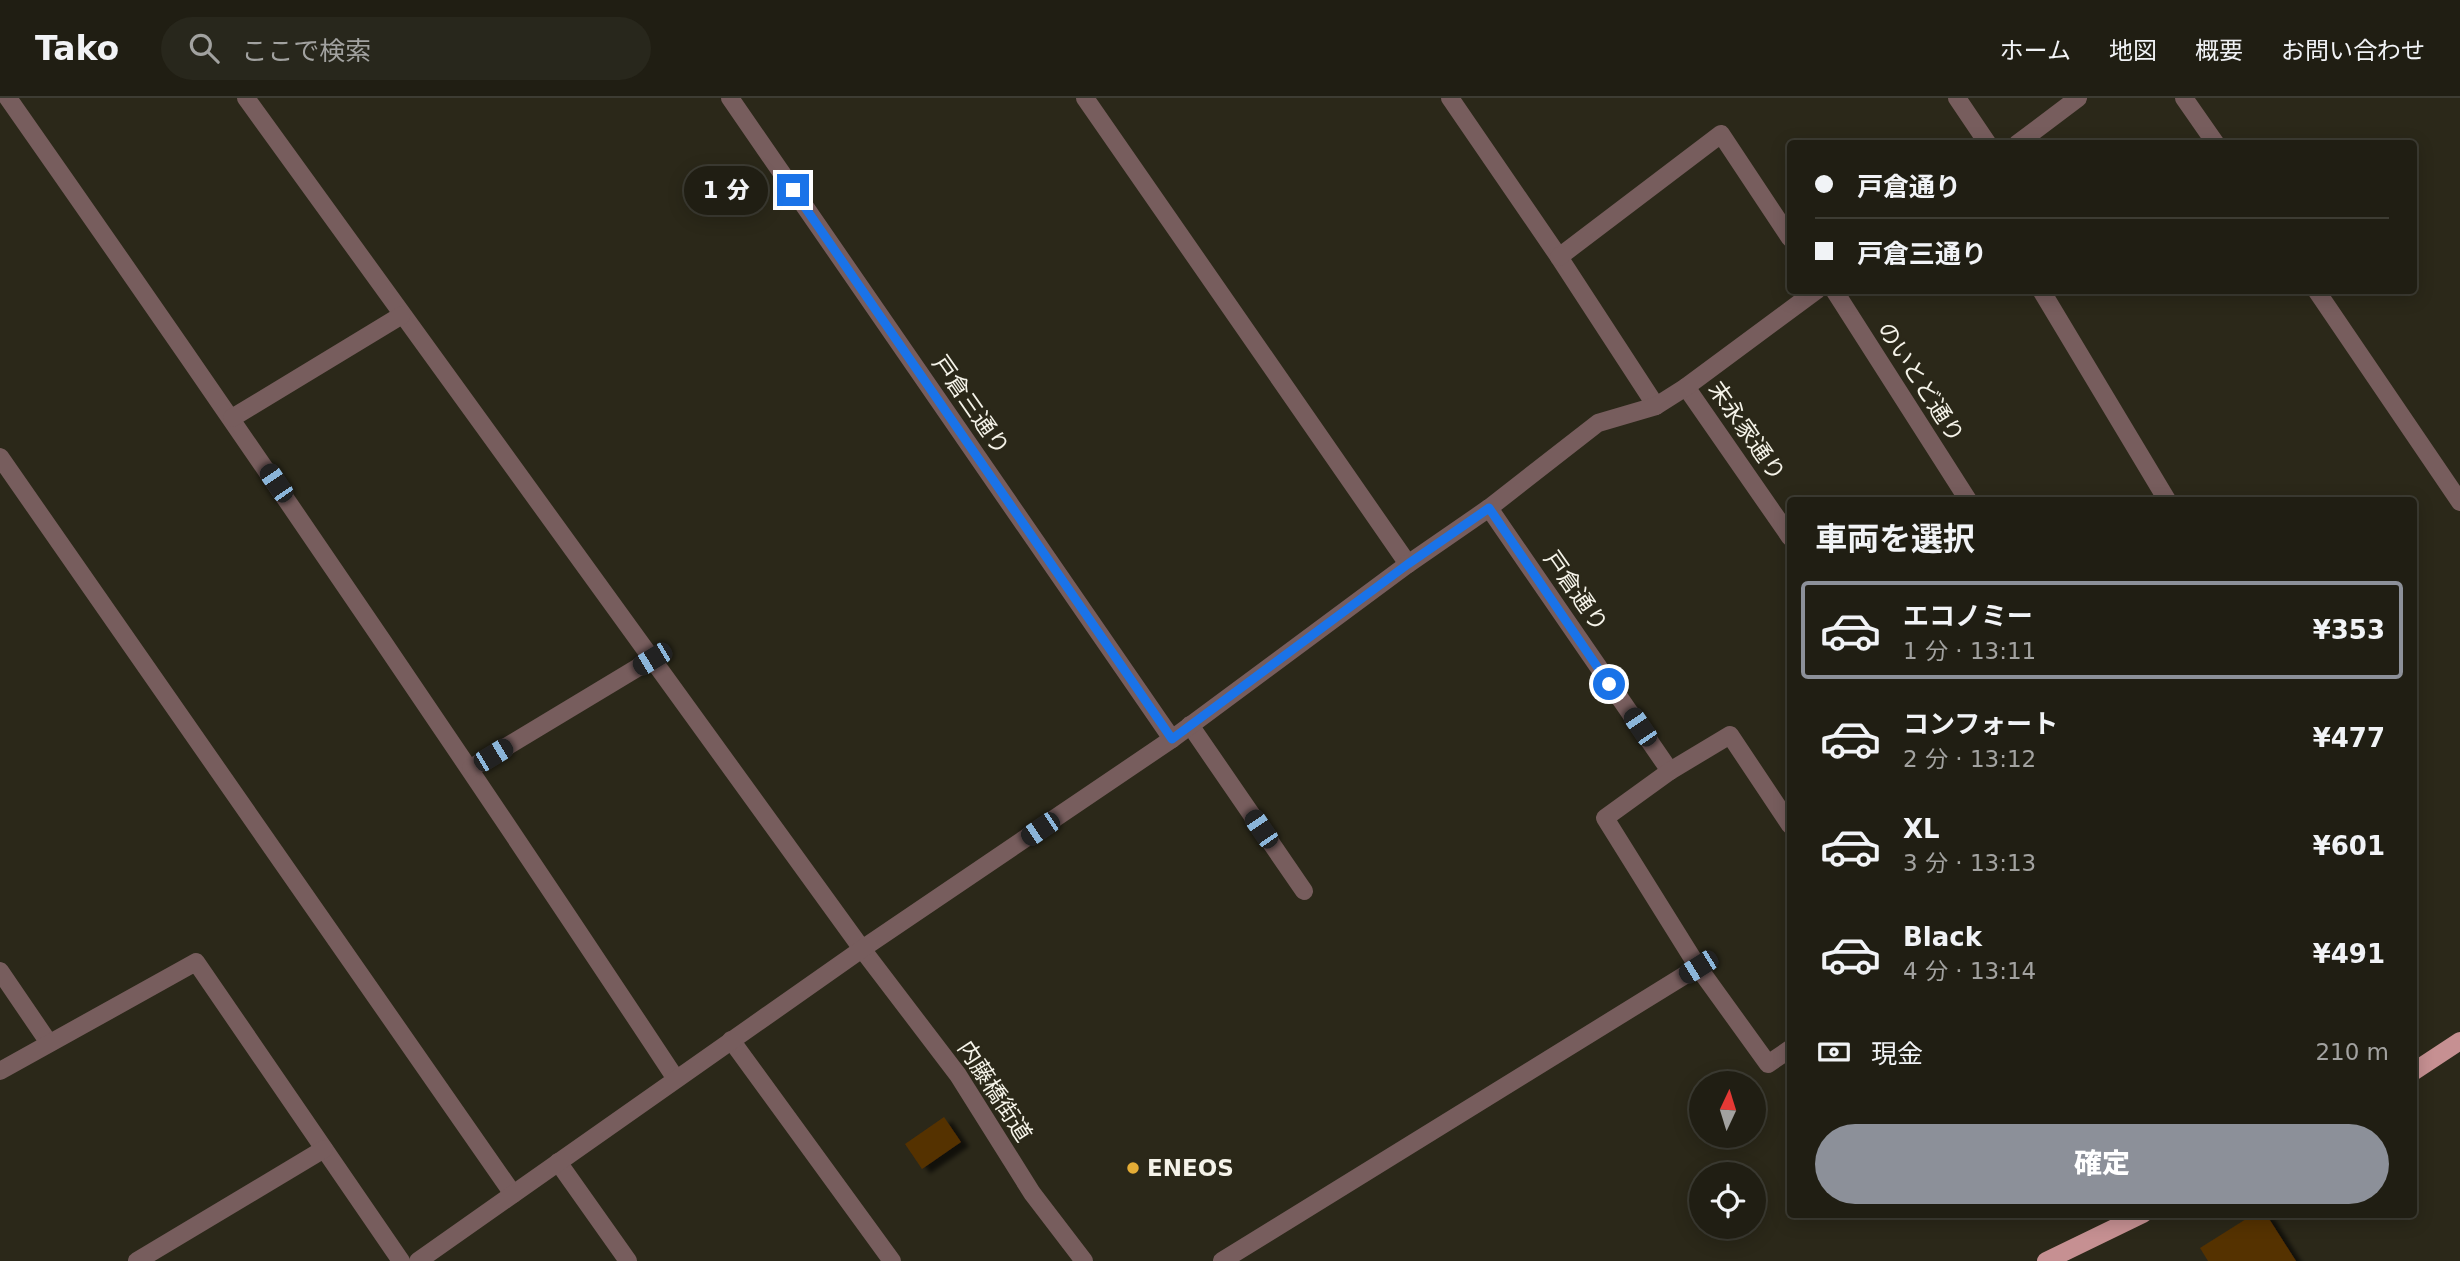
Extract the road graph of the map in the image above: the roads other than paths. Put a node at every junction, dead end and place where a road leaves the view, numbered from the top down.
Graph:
1 (8, 98) edge
2 (246, 98) edge
3 (730, 98) edge
4 (1085, 98) edge
5 (1957, 98) edge
6 (2078, 98) edge
7 (2184, 98) edge
8 (1452, 99) edge
9 (1986, 140) edge
10 (2022, 140) edge
11 (2213, 140) edge
12 (1787, 233) edge
13 (1559, 257) junction
14 (1812, 294) edge
15 (1837, 294) edge
16 (2044, 294) edge
17 (2319, 294) edge
18 (402, 315) junction
19 (1686, 387) junction
20 (1656, 406) junction
21 (232, 418) junction
22 (0, 457) edge
23 (1966, 497) edge
24 (2164, 497) edge
25 (2460, 502) edge
26 (1489, 508) junction
27 (1787, 533) edge
28 (1408, 564) junction
29 (652, 659) junction
30 (1191, 725) junction
31 (1172, 739) junction
32 (471, 768) junction
33 (1670, 771) junction
34 (1787, 820) edge
35 (1304, 891) dead end
36 (862, 949) junction
37 (1698, 967) junction
38 (0, 971) edge
39 (731, 1040) junction
40 (2460, 1041) edge
41 (50, 1043) junction
42 (1787, 1051) edge
43 (2417, 1069) edge
44 (0, 1071) edge
45 (676, 1079) junction
46 (324, 1149) junction
47 (558, 1162) junction
48 (513, 1194) junction
49 (2135, 1218) edge
50 (138, 1261) edge
51 (401, 1261) edge
52 (418, 1261) edge
53 (628, 1261) edge
54 (892, 1261) edge
55 (1084, 1261) edge
56 (1222, 1261) edge
57 (2046, 1261) edge

1 - 21 street
2 - 18 street, 内藤橋街道
3 - 31 street, 戸倉三通り
4 - 28 street
5 - 9 street
6 - 10 street
7 - 11 street
8 - 13 street
12 - 13 street
13 - 20 street
14 - 19 street
15 - 23 street, のいとど通り
16 - 24 street
17 - 25 street
18 - 21 street
18 - 29 street, 内藤橋街道
19 - 20 street
19 - 27 street, 末永家通り
20 - 26 street
21 - 32 street
22 - 48 street
26 - 28 street
26 - 33 street, 戸倉通り
28 - 30 street
29 - 32 street
29 - 36 street, 内藤橋街道
30 - 31 street
30 - 35 street
31 - 36 street
32 - 45 street
33 - 34 street
33 - 37 street
36 - 39 street
36 - 55 street, 内藤橋街道
37 - 42 street
37 - 56 street
38 - 41 street
39 - 45 street
39 - 54 street
40 - 43 main road
41 - 44 street
41 - 46 street
45 - 47 street
46 - 50 street
46 - 51 street
47 - 48 street
47 - 53 street
48 - 52 street
49 - 57 main road

